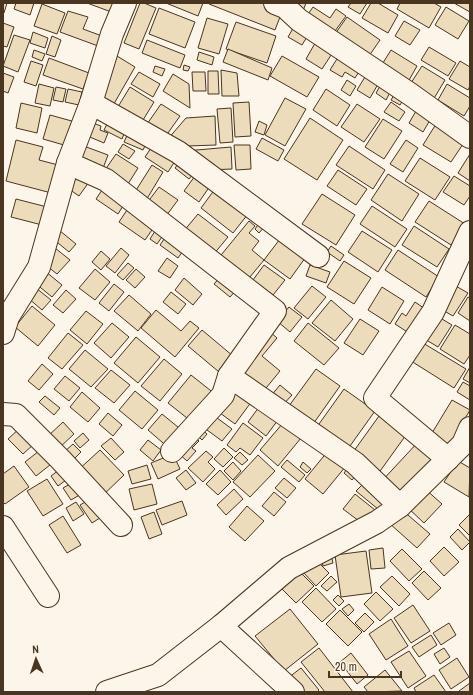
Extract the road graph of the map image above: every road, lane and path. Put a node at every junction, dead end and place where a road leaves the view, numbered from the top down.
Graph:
1 (125, 3) edge
2 (275, 3) edge
3 (91, 102) junction
4 (470, 137) edge
5 (68, 163) junction
6 (470, 232) edge
7 (318, 256) dead end
8 (5, 322) edge
9 (229, 376) junction
10 (3, 414) edge
11 (470, 428) edge
12 (172, 451) dead end
13 (448, 459) junction
14 (400, 506) junction
15 (121, 525) dead end
16 (3, 527) edge
17 (48, 596) dead end
18 (220, 626) junction
19 (107, 692) edge
20 (294, 692) edge

1 - 3 street
2 - 4 street
3 - 5 street
3 - 7 street
5 - 8 street
5 - 9 street
6 - 13 street
9 - 12 street
9 - 14 street
10 - 15 street
11 - 13 street
13 - 14 street
14 - 18 street
16 - 17 street
18 - 19 street
18 - 20 street

